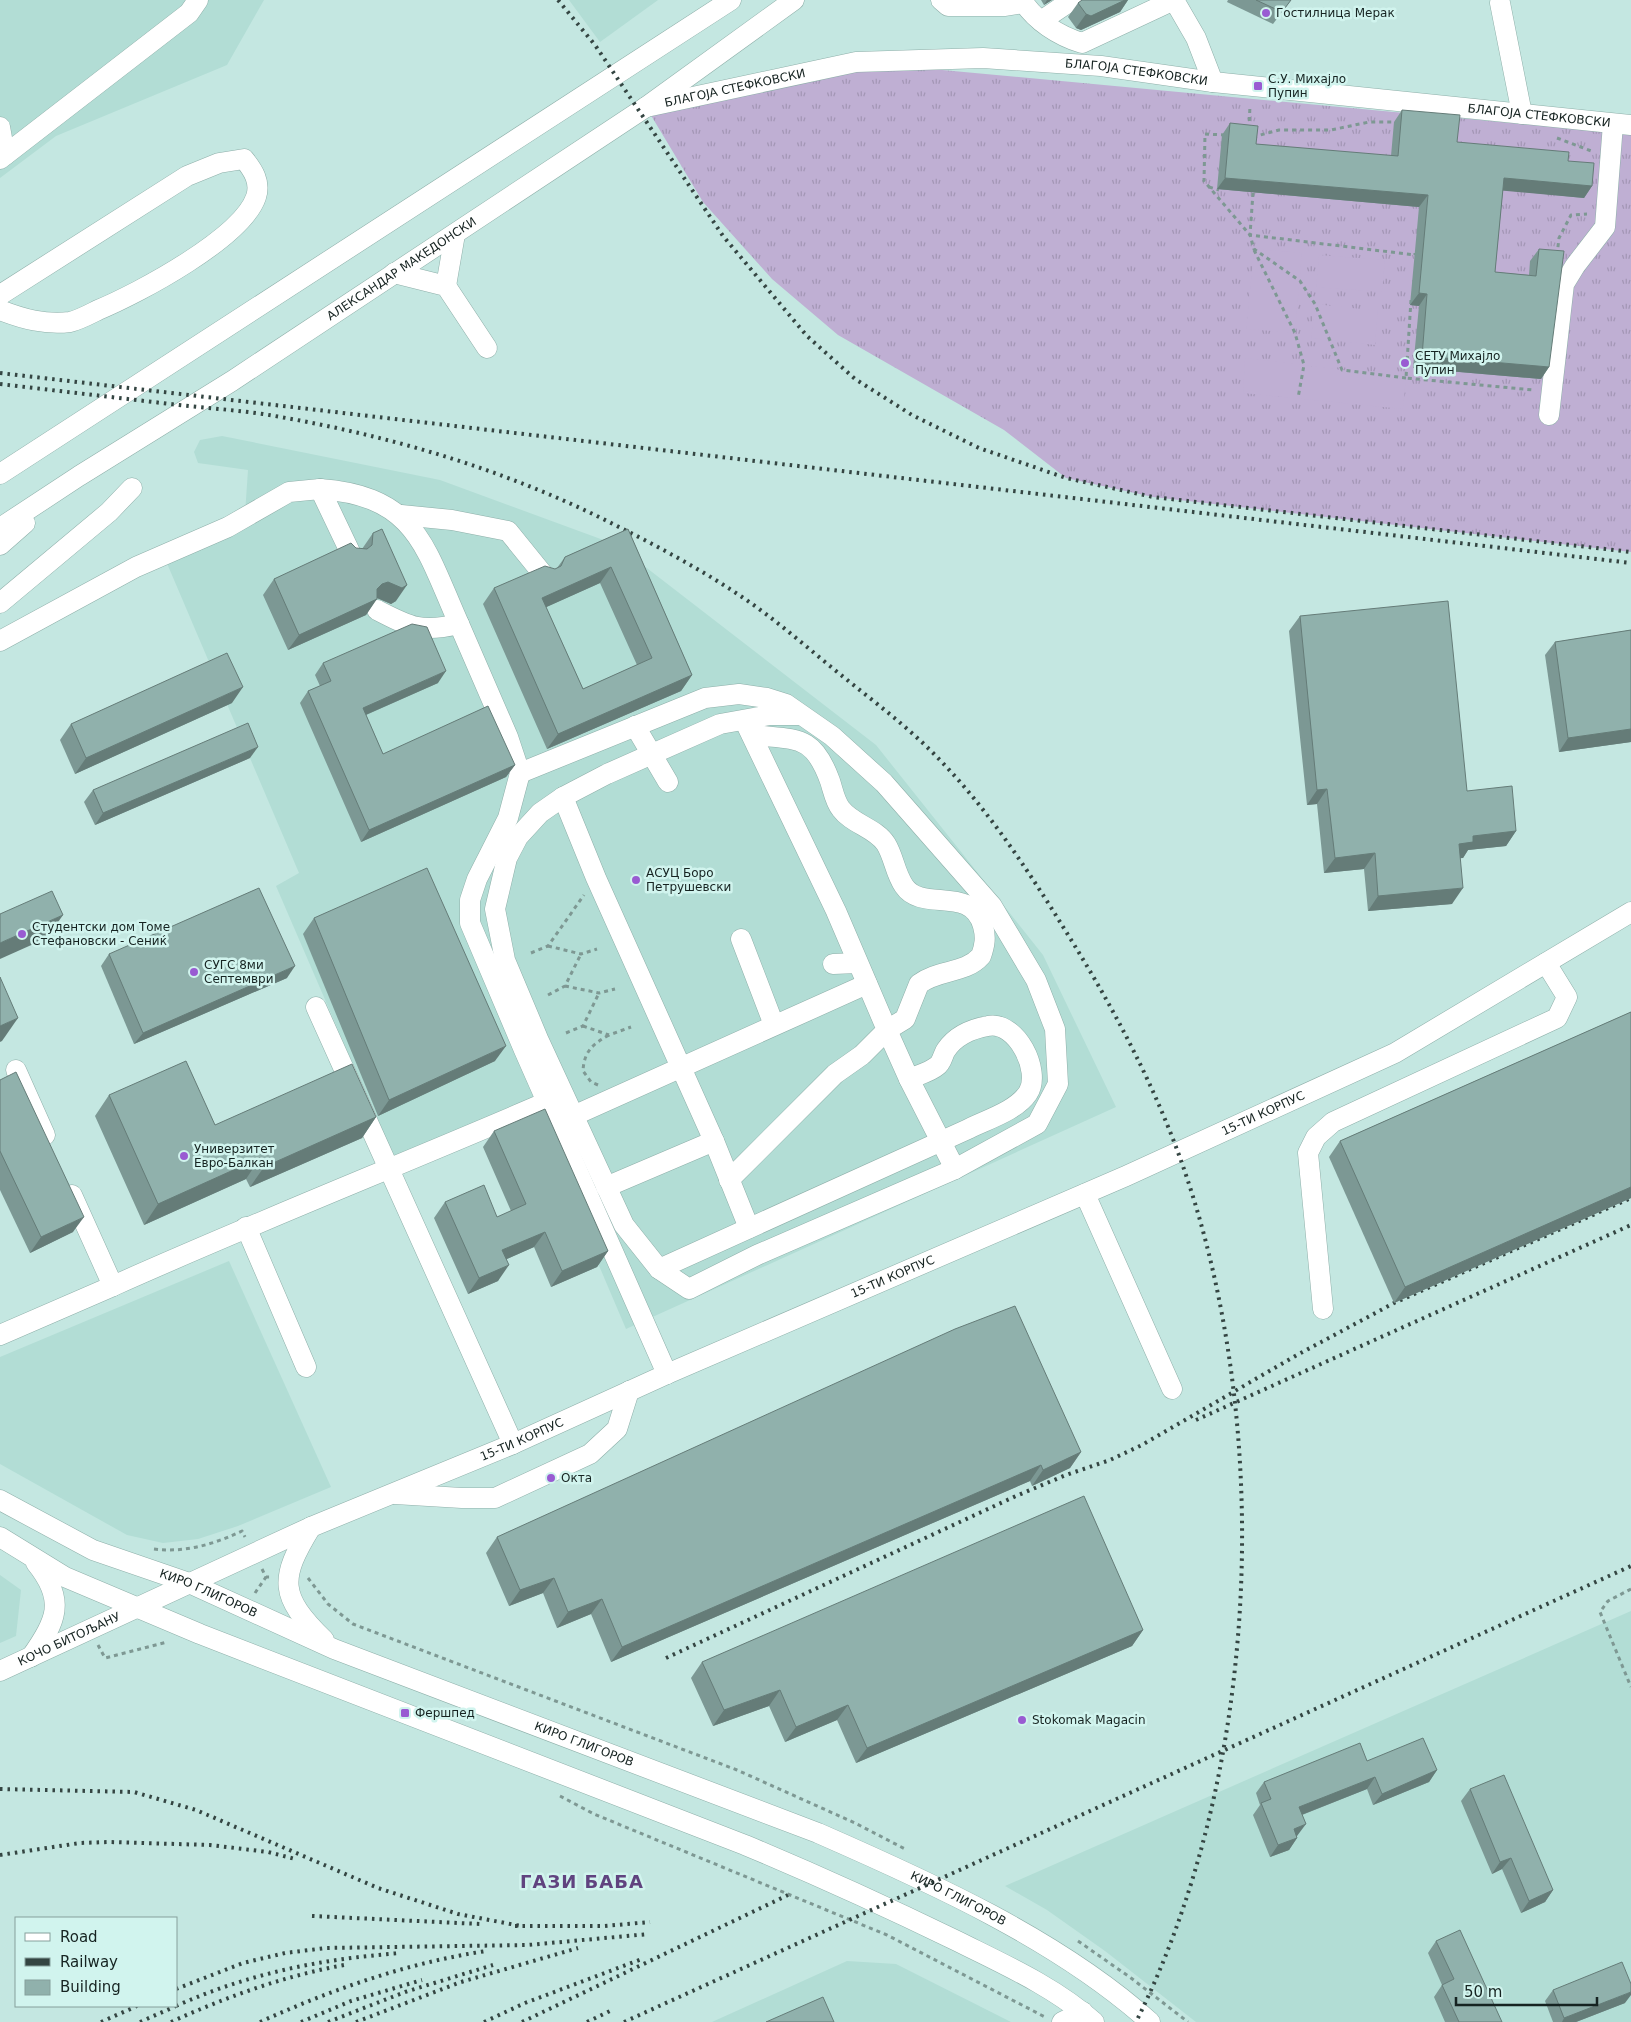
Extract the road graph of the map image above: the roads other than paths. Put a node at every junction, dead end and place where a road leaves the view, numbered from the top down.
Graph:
1 (198, 0) edge
2 (731, 0) edge
3 (794, 0) edge
4 (811, 0) edge
5 (942, 0) edge
6 (1072, 0) edge
7 (1174, 0) edge
8 (1023, 2) edge
9 (1500, 3) dead end
10 (772, 16) junction
11 (1041, 21) junction
12 (1213, 82) junction
13 (646, 107) junction
14 (1522, 114) junction
15 (1622, 124) edge
16 (0, 127) edge
17 (2, 157) edge
18 (454, 234) junction
19 (394, 274) junction
20 (446, 286) junction
21 (0, 295) edge
22 (0, 310) edge
23 (487, 348) dead end
24 (1549, 415) dead end
25 (1, 473) edge
26 (79, 476) junction
27 (132, 488) dead end
28 (320, 489) junction
29 (401, 515) junction
30 (0, 528) edge
31 (0, 545) edge
32 (351, 554) edge
33 (542, 573) edge
34 (0, 603) edge
35 (377, 610) edge
36 (459, 624) junction
37 (0, 641) edge
38 (800, 715) junction
39 (635, 726) junction
40 (748, 727) junction
41 (654, 754) junction
42 (520, 773) junction
43 (668, 782) dead end
44 (563, 797) junction
45 (1631, 912) edge
46 (987, 913) junction
47 (741, 939) dead end
48 (857, 963) junction
49 (1546, 963) junction
50 (834, 964) dead end
51 (867, 984) junction
52 (316, 1007) dead end
53 (774, 1025) junction
54 (887, 1030) junction
55 (682, 1066) junction
56 (16, 1070) edge
57 (909, 1079) junction
58 (547, 1102) junction
59 (573, 1116) junction
60 (714, 1141) junction
61 (942, 1141) junction
62 (52, 1151) edge
63 (955, 1169) junction
64 (388, 1170) junction
65 (64, 1178) edge
66 (729, 1180) junction
67 (606, 1187) junction
68 (1085, 1194) junction
69 (246, 1227) junction
70 (749, 1228) junction
71 (659, 1268) junction
72 (113, 1286) junction
73 (1323, 1309) dead end
74 (0, 1335) edge
75 (306, 1367) dead end
76 (667, 1374) junction
77 (1172, 1389) dead end
78 (629, 1391) junction
79 (513, 1444) junction
80 (390, 1494) junction
81 (0, 1500) edge
82 (311, 1527) junction
83 (0, 1537) edge
84 (32, 1558) junction
85 (189, 1583) junction
86 (138, 1607) junction
87 (334, 1649) junction
88 (30, 1658) junction
89 (0, 1671) edge
90 (1088, 2017) edge
91 (1055, 2020) edge
92 (1150, 2022) edge

1 - 17 street
2 - 25 street
3 - 10 street, АЛЕКСАНДАР МАКЕДОНСКИ
4 - 10 street
5 - 8 street
6 - 11 street
7 - 11 street
7 - 12 street
8 - 11 street
9 - 14 street
10 - 13 street, АЛЕКСАНДАР МАКЕДОНСКИ
12 - 13 street, БЛАГОЈА СТЕФКОВСКИ
12 - 14 street, БЛАГОЈА СТЕФКОВСКИ
13 - 18 street, АЛЕКСАНДАР МАКЕДОНСКИ
14 - 15 street, БЛАГОЈА СТЕФКОВСКИ
15 - 24 street
16 - 17 street
18 - 19 street, АЛЕКСАНДАР МАКЕДОНСКИ
18 - 20 street
19 - 20 street
19 - 26 street, АЛЕКСАНДАР МАКЕДОНСКИ
20 - 23 street
21 - 22 street
26 - 30 street, АЛЕКСАНДАР МАКЕДОНСКИ
26 - 31 street
27 - 34 street
28 - 29 street
28 - 32 street
28 - 37 street
29 - 33 street
29 - 36 street
35 - 36 street
36 - 42 street
38 - 39 street
38 - 40 street
38 - 46 street
39 - 41 street
39 - 42 street
40 - 41 street
40 - 46 street
40 - 48 street
41 - 43 street
41 - 44 street
42 - 58 street
44 - 55 street
44 - 59 street
45 - 49 street, 15-ТИ КОРПУС
46 - 54 street
46 - 63 street
47 - 53 street
48 - 50 street
48 - 51 street
49 - 68 street, 15-ТИ КОРПУС
49 - 73 street
51 - 53 street
51 - 54 street
52 - 64 street
53 - 55 street
54 - 57 street
54 - 66 street
55 - 59 street
55 - 60 street
56 - 62 street
57 - 61 street
57 - 61 street
58 - 64 street
58 - 76 street
59 - 67 street
60 - 66 street
60 - 67 street
61 - 63 street
61 - 70 street
63 - 71 street
64 - 69 street
64 - 79 street
65 - 72 street
66 - 70 street
67 - 71 street
68 - 76 street, 15-ТИ КОРПУС
68 - 77 street
69 - 72 street
69 - 75 street
70 - 71 street
72 - 74 street
76 - 78 street, 15-ТИ КОРПУС
78 - 79 street, 15-ТИ КОРПУС
78 - 80 street
79 - 80 street, 15-ТИ КОРПУС
80 - 82 street, 15-ТИ КОРПУС
81 - 85 street, КИРО ГЛИГОРОВ
82 - 85 street, 15-ТИ КОРПУС
82 - 87 street
83 - 84 street
84 - 86 street
84 - 88 street
85 - 86 street, 15-ТИ КОРПУС
85 - 87 street, КИРО ГЛИГОРОВ
86 - 88 street, КОЧО БИТОЉАНУ
86 - 90 street
87 - 92 street, КИРО ГЛИГОРОВ
88 - 89 street, КОЧО БИТОЉАНУ
90 - 91 street

